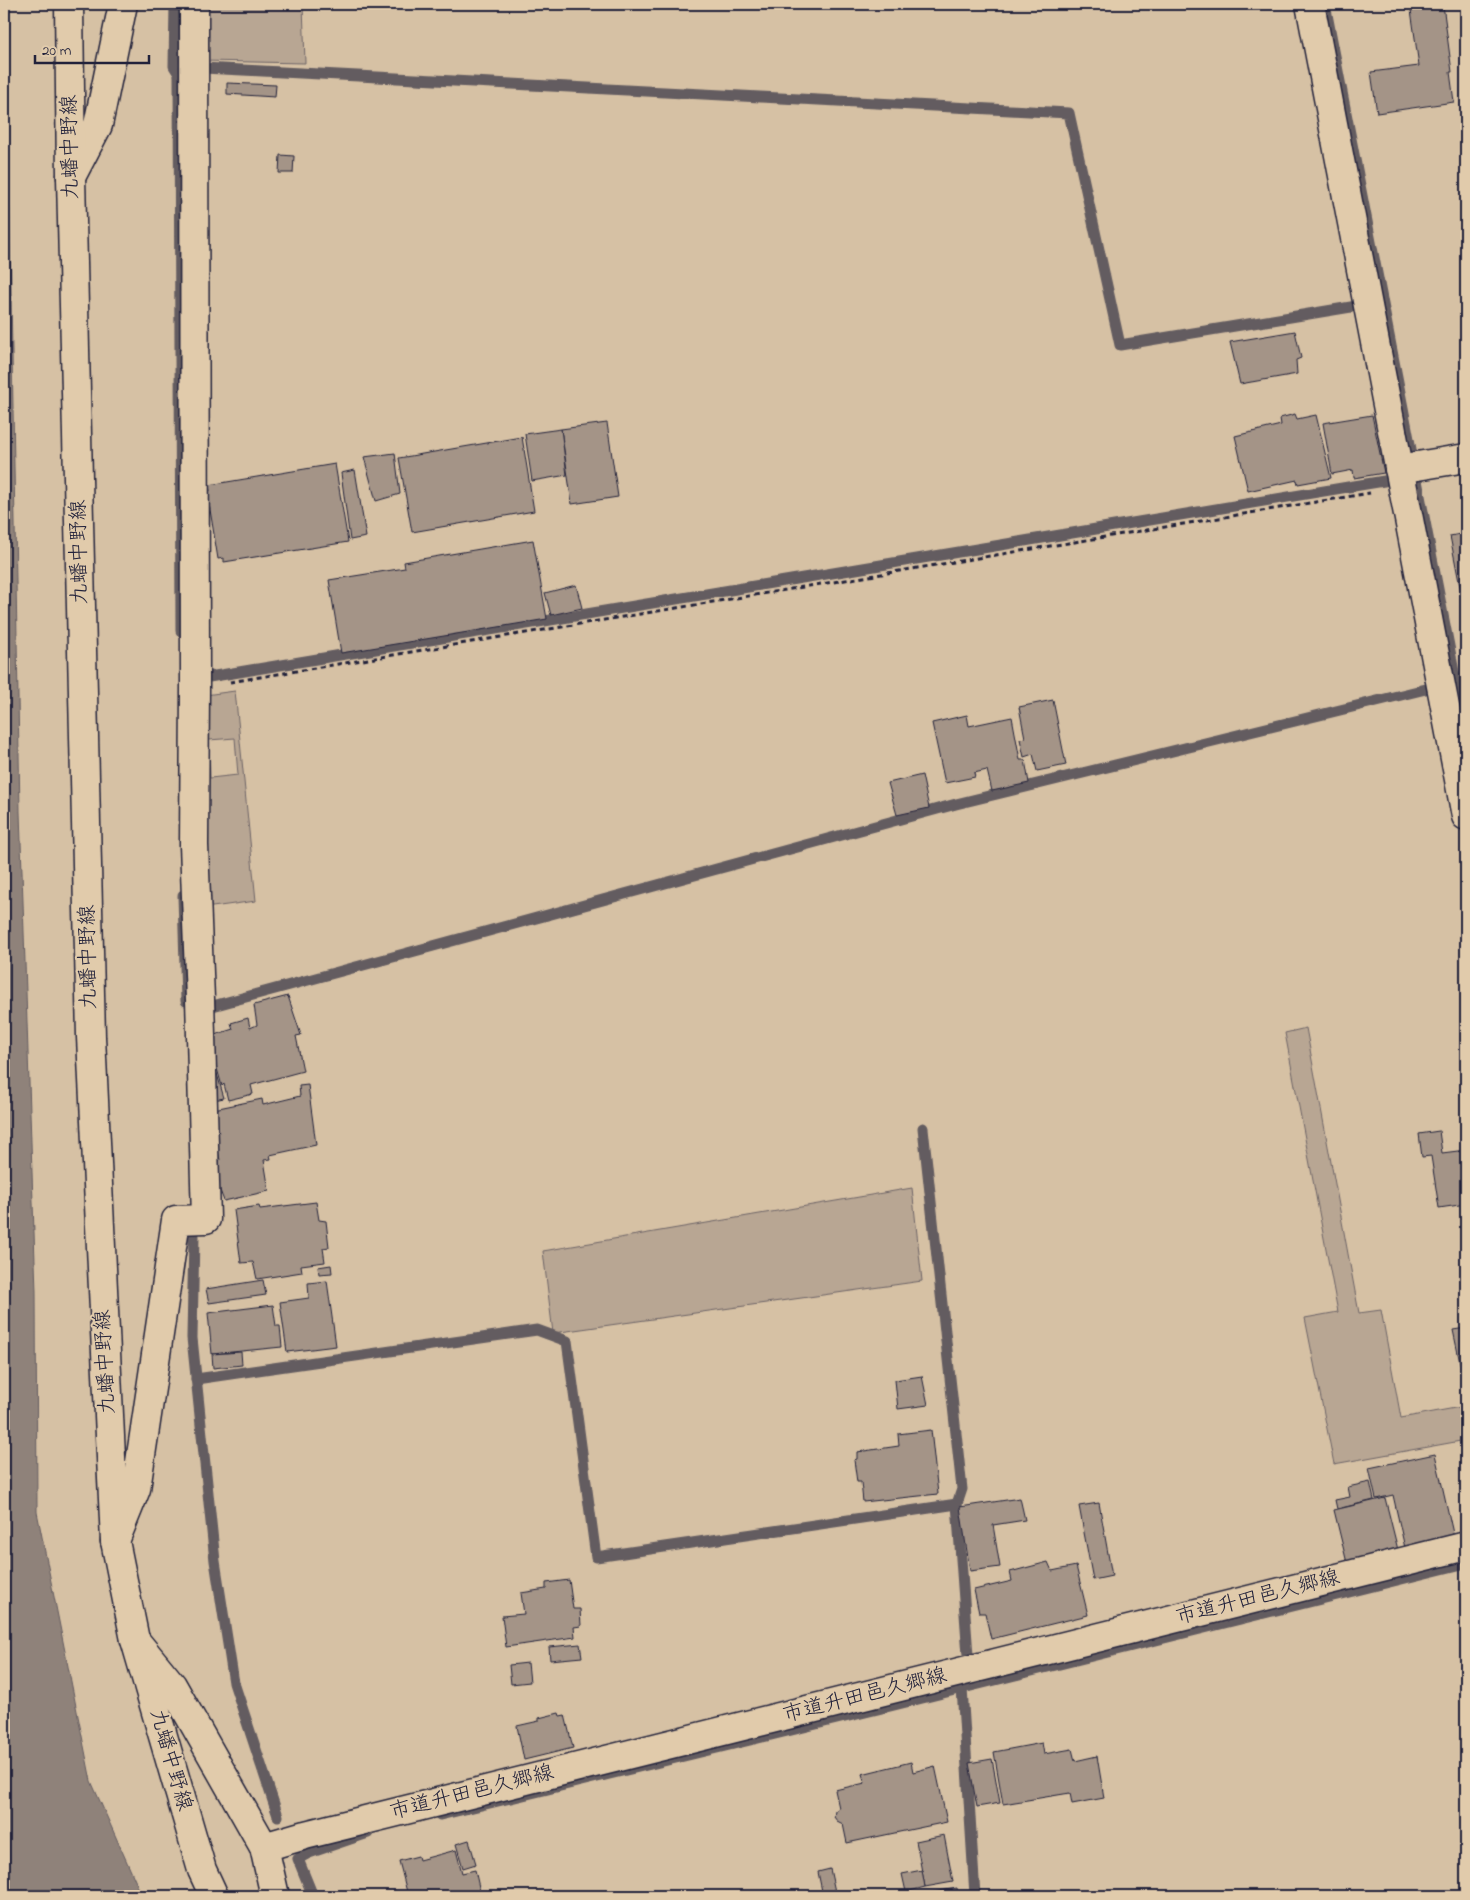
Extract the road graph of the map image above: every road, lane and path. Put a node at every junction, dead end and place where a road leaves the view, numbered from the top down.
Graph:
1 (69, 4) edge
2 (123, 4) edge
3 (194, 4) edge
4 (1310, 4) edge
5 (72, 177) junction
6 (1466, 458) edge
7 (1409, 473) junction
8 (195, 687) junction
9 (1466, 816) edge
10 (114, 1541) junction
11 (1466, 1546) edge
12 (134, 1640) junction
13 (264, 1847) junction
14 (214, 1896) edge
15 (275, 1896) edge

1 - 5 street, 九蟠中野線
2 - 5 street
3 - 8 street
4 - 7 street
5 - 10 street, 九蟠中野線
6 - 7 street
7 - 8 path
7 - 9 street
8 - 10 street
10 - 12 street, 九蟠中野線
11 - 13 street, 市道升田邑久郷線
12 - 13 street
12 - 14 street, 九蟠中野線
13 - 15 street

